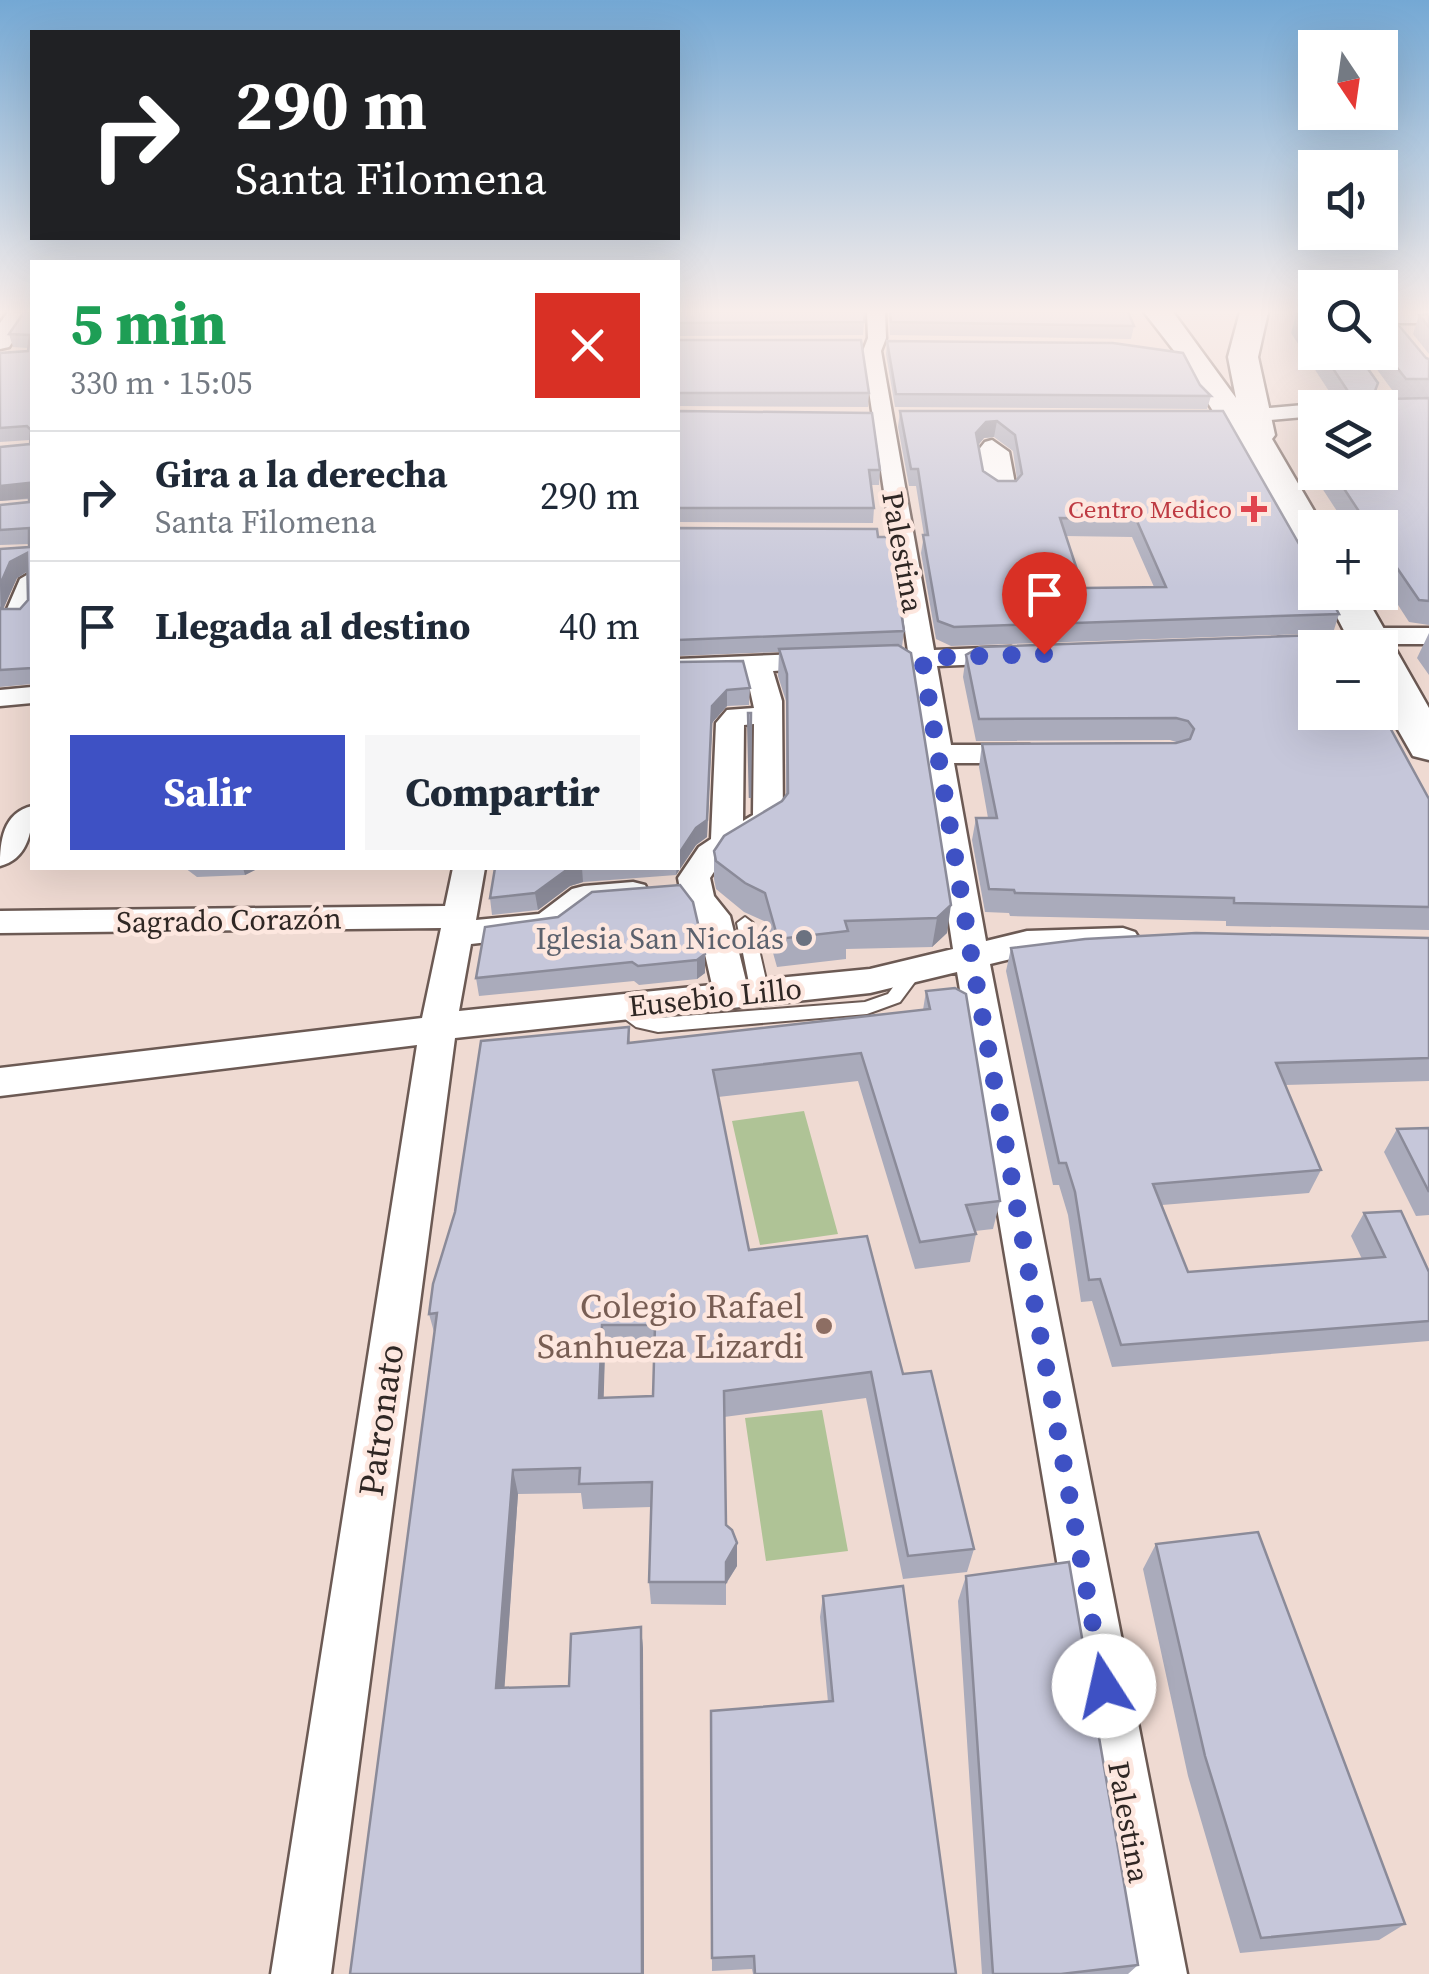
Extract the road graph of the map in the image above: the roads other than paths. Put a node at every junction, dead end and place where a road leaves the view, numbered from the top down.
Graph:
1 (883, 404) edge
2 (1225, 404) edge
3 (1242, 404) edge
4 (1298, 413) edge
5 (1238, 424) junction
6 (1298, 517) edge
7 (30, 584) edge
8 (18, 616) edge
9 (1429, 636) edge
10 (1398, 642) edge
11 (1298, 647) edge
12 (1242, 648) edge
13 (1034, 654) edge
14 (922, 658) junction
15 (758, 664) junction
16 (680, 667) edge
17 (1398, 691) edge
18 (30, 695) edge
19 (0, 698) edge
20 (768, 716) junction
21 (1429, 746) edge
22 (938, 754) junction
23 (1054, 754) edge
24 (30, 817) edge
25 (718, 848) junction
26 (680, 852) edge
27 (0, 856) edge
28 (469, 870) edge
29 (582, 882) edge
30 (694, 888) junction
31 (0, 922) edge
32 (745, 922) dead end
33 (457, 926) junction
34 (1156, 940) edge
35 (971, 954) junction
36 (914, 972) junction
37 (746, 994) junction
38 (618, 1008) junction
39 (438, 1028) junction
40 (0, 1082) edge
41 (301, 1974) edge
42 (1157, 1974) edge

1 - 14 street, Palestina
2 - 5 main road
3 - 5 main road
4 - 5 street
5 - 6 main road
7 - 8 street
9 - 10 street
11 - 12 street
13 - 14 street
14 - 15 street
14 - 22 street, Palestina
15 - 16 street
15 - 20 street
17 - 21 main road
18 - 19 street
20 - 25 street
20 - 25 street
22 - 23 street
22 - 35 street, Palestina
24 - 27 street
25 - 26 street
25 - 30 street
28 - 33 street, Patronato
29 - 30 street
29 - 33 street, Sagrado Corazón
30 - 37 street
31 - 33 street, Sagrado Corazón
32 - 37 lane
33 - 39 street, Patronato
34 - 35 street, Eusebio Lillo
35 - 36 street, Eusebio Lillo
35 - 42 street, Palestina
36 - 37 street, Eusebio Lillo
36 - 38 lane
37 - 38 street, Eusebio Lillo
38 - 39 street, Eusebio Lillo
39 - 40 street, Eusebio Lillo
39 - 41 street, Patronato

